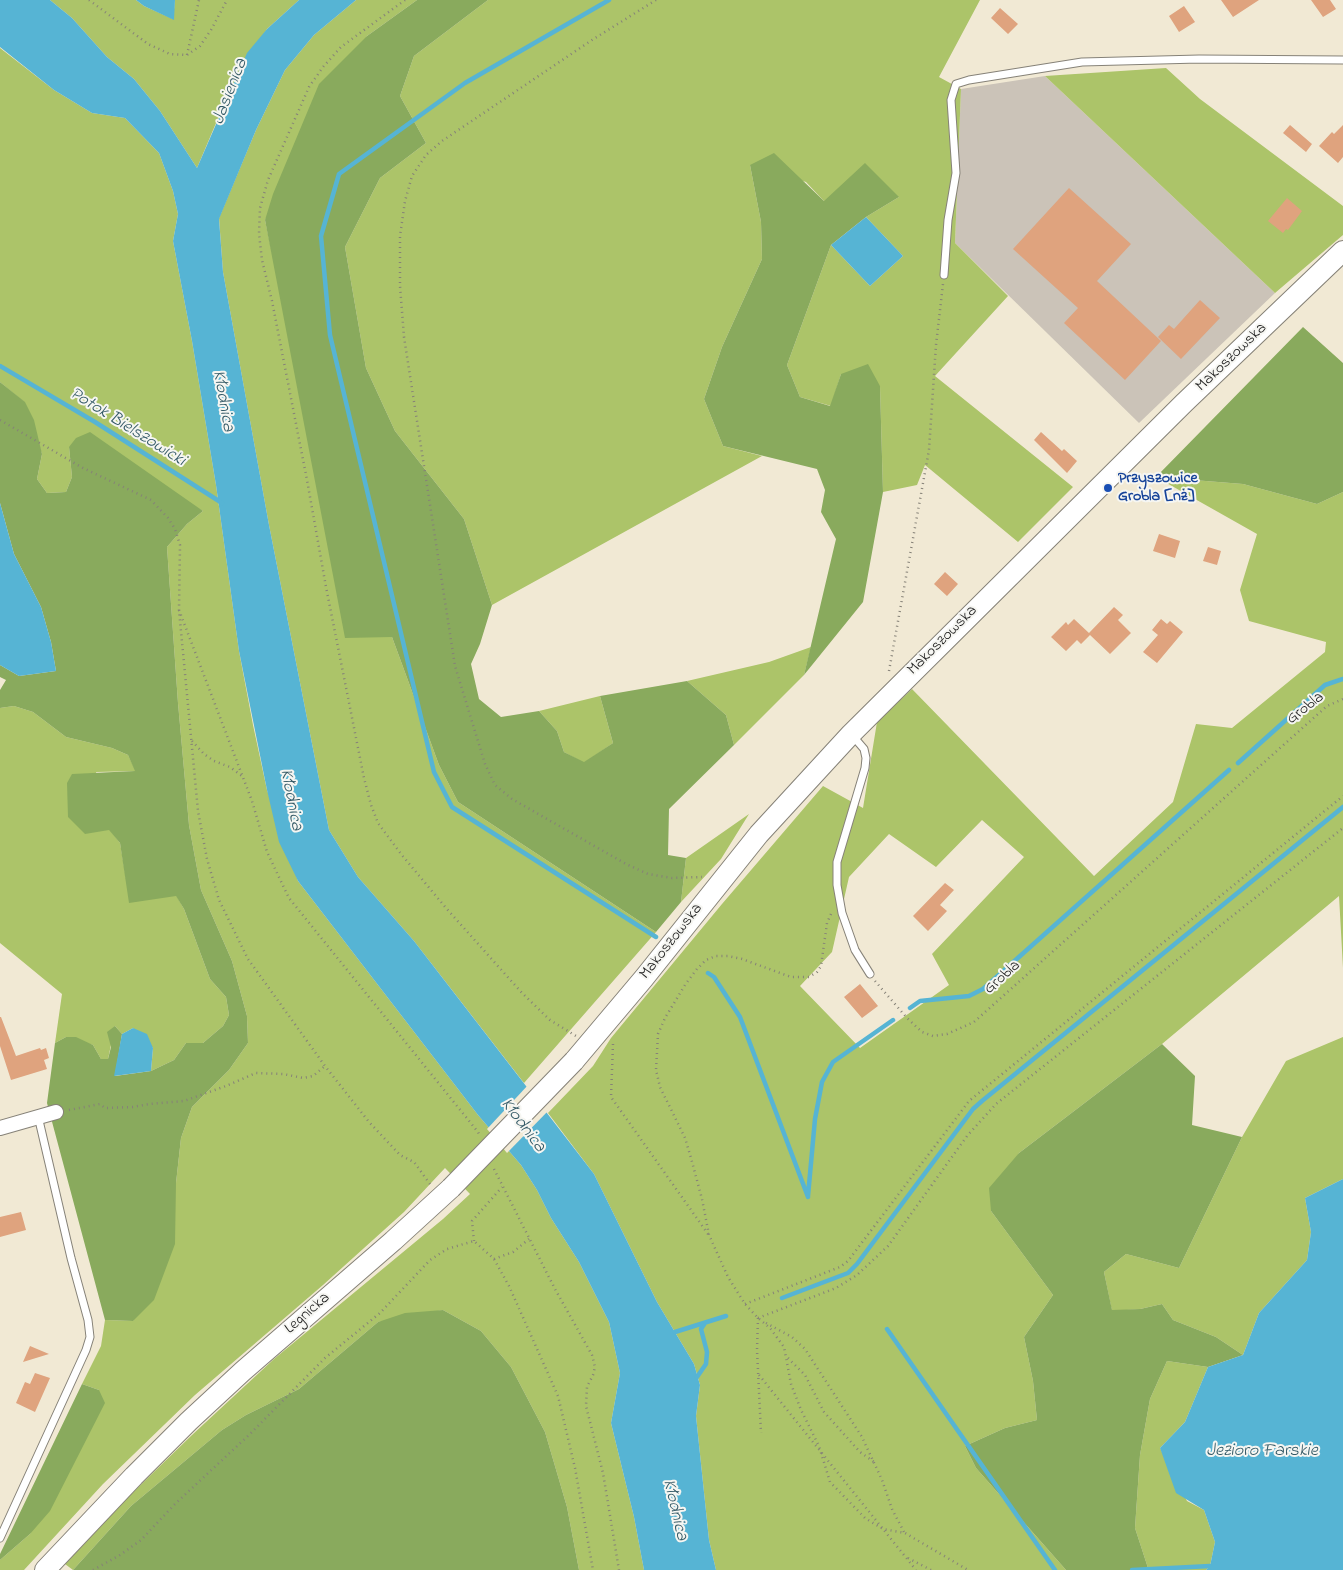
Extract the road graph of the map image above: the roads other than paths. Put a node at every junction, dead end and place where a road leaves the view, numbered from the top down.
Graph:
1 (1343, 60) edge
2 (1343, 251) edge
3 (944, 275) road end
4 (851, 734) junction
5 (870, 974) road end
6 (574, 1061) joint
7 (56, 1112) road end
8 (38, 1116) junction
9 (0, 1128) edge
10 (0, 1538) edge
11 (44, 1570) edge

1 - 3 lane
2 - 4 main road, Makoszowska
4 - 5 lane
4 - 6 main road, Makoszowska
6 - 11 main road, Legnicka, bridge
7 - 8 street
8 - 9 street
8 - 10 lane

